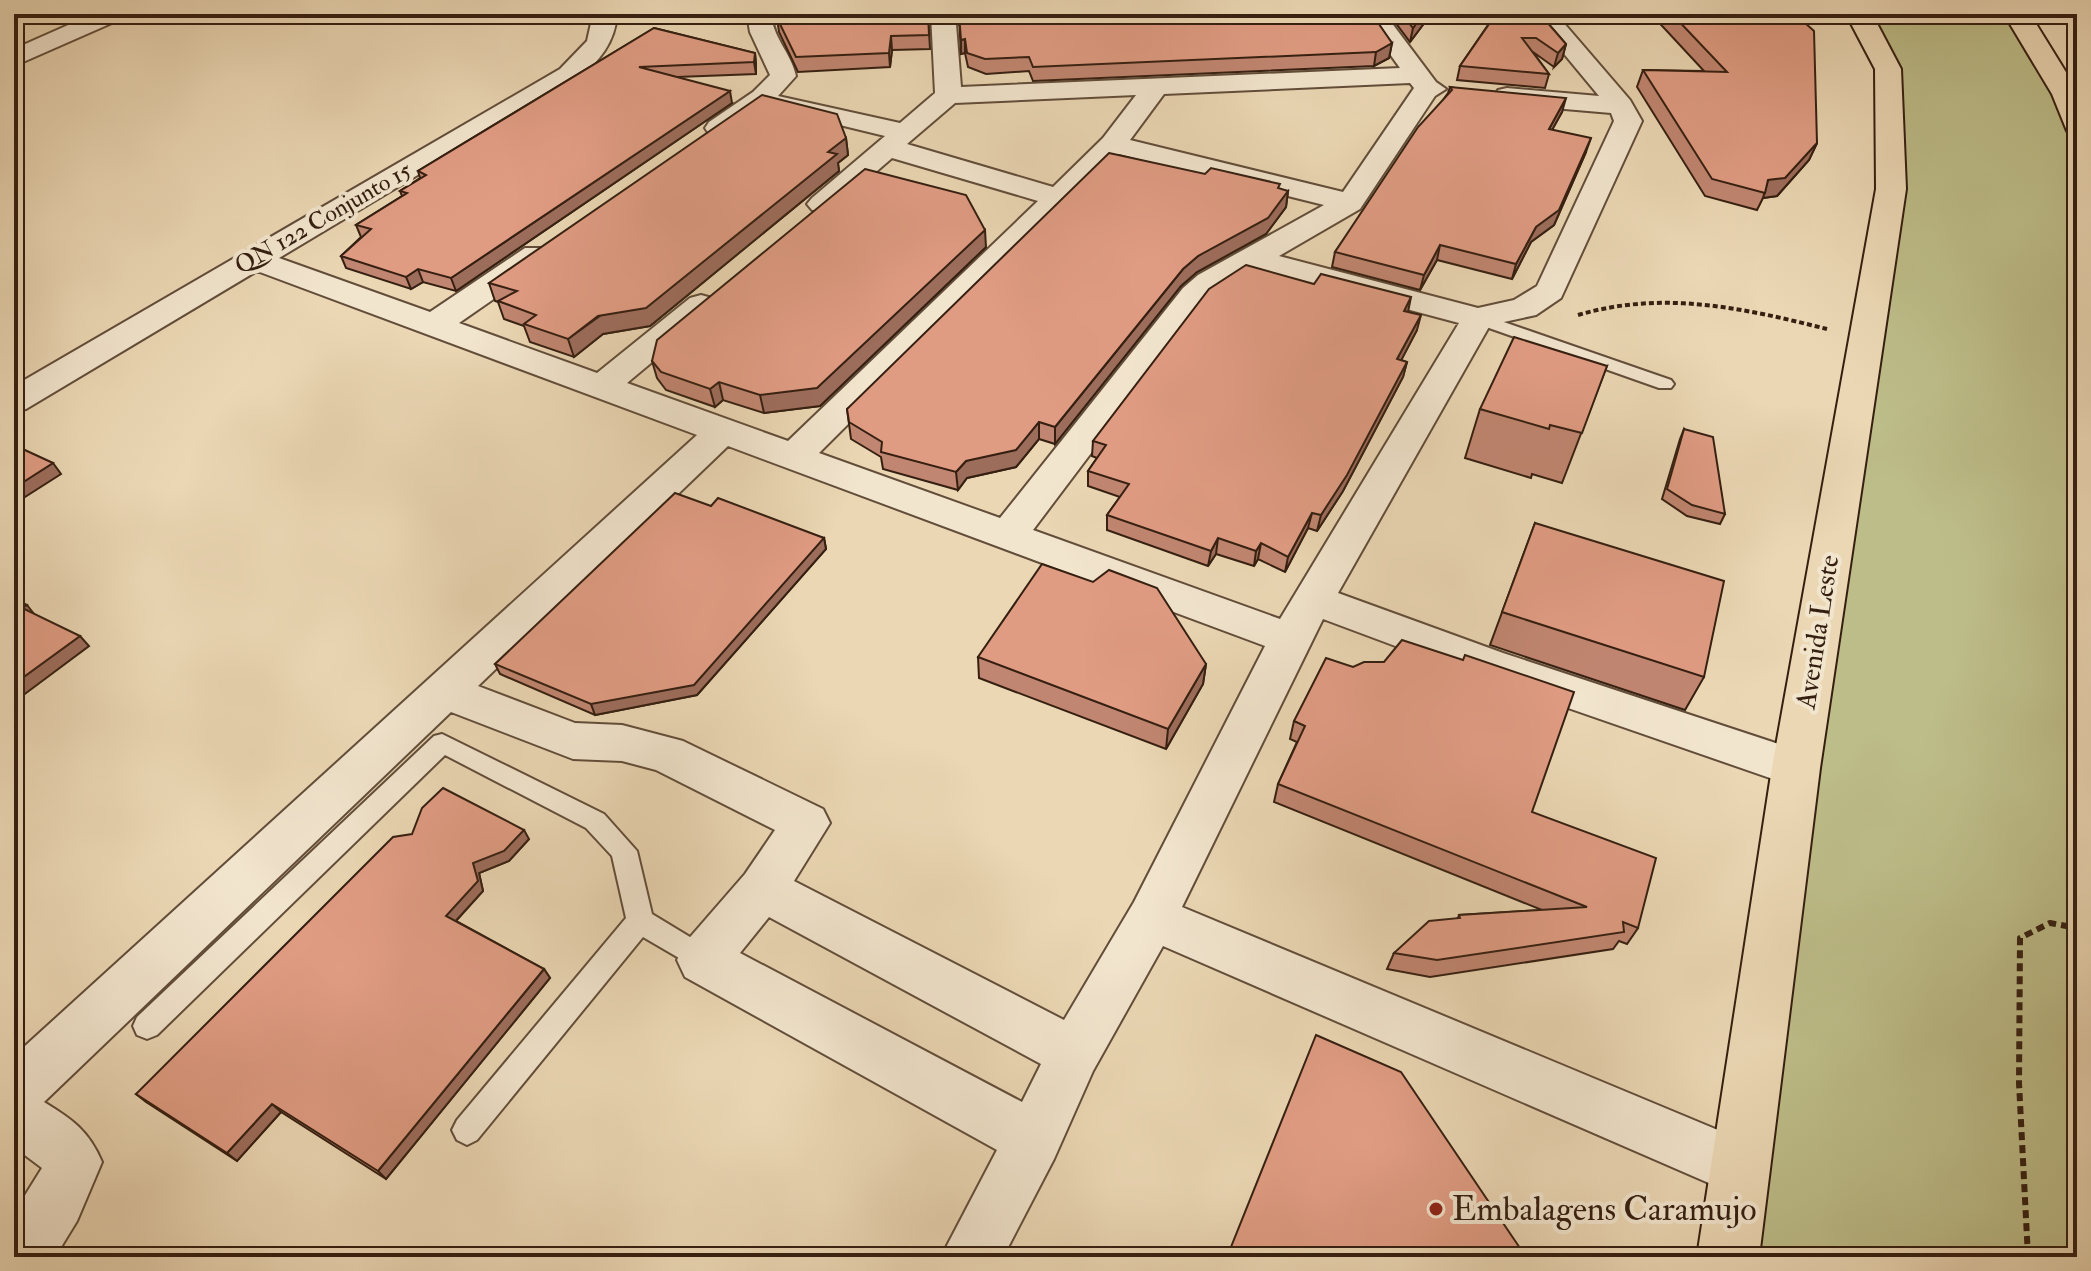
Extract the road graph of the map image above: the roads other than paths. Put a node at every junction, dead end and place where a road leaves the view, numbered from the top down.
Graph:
1 (113, 14) edge
2 (606, 14) edge
3 (759, 14) edge
4 (1026, 14) edge
5 (1373, 14) edge
6 (1543, 14) edge
7 (1859, 14) edge
8 (2017, 14) edge
9 (943, 16) edge
10 (17, 54) edge
11 (1157, 85) junction
12 (1434, 85) junction
13 (1486, 94) edge
14 (948, 95) junction
15 (762, 98) junction
16 (1621, 106) junction
17 (2077, 125) edge
18 (899, 140) junction
19 (699, 142) edge
20 (1113, 144) junction
21 (1057, 197) junction
22 (1350, 203) junction
23 (806, 218) edge
24 (559, 239) edge
25 (1252, 258) junction
26 (253, 259) junction
27 (721, 288) edge
28 (1478, 318) junction
29 (431, 327) junction
30 (1665, 384) dead end
31 (600, 388) junction
32 (14, 401) edge
33 (723, 431) junction
34 (793, 457) junction
35 (1008, 535) junction
36 (1301, 619) junction
37 (445, 691) junction
38 (1796, 768) junction
39 (762, 889) junction
40 (1152, 918) junction
41 (640, 921) junction
42 (703, 960) junction
43 (147, 1026) dead end
44 (1074, 1053) junction
45 (14, 1093) edge
46 (14, 1115) edge
47 (467, 1130) dead end
48 (1034, 1139) junction
49 (1741, 1168) junction
50 (17, 1257) edge
51 (971, 1257) edge
52 (1728, 1257) edge

1 - 10 street
2 - 26 street, QN 122 Conjunto 15
3 - 15 street
4 - 9 street
5 - 12 street
6 - 16 street
7 - 38 main road, Avenida Leste
8 - 17 main road
9 - 14 street
11 - 12 street
11 - 14 street
11 - 20 street
12 - 22 street
13 - 16 street
14 - 18 street
15 - 18 street
15 - 19 street
16 - 28 street
18 - 21 street
18 - 23 street
20 - 21 street
20 - 22 street
21 - 34 street
22 - 25 street
24 - 29 street
25 - 28 street
25 - 35 street
26 - 29 street
26 - 32 street, QN 122 Conjunto 15
27 - 31 street
28 - 30 lane
28 - 36 street
29 - 31 street
31 - 33 street
33 - 34 street
33 - 37 street
34 - 35 street
35 - 36 street
36 - 38 street
36 - 40 street
37 - 39 street
37 - 45 street
38 - 49 main road, Avenida Leste
39 - 42 street
39 - 44 street
40 - 44 street
40 - 49 street
41 - 42 lane
41 - 43 lane
41 - 47 lane
42 - 48 street
44 - 48 street
46 - 50 street
48 - 51 street
49 - 52 main road, Avenida Leste

